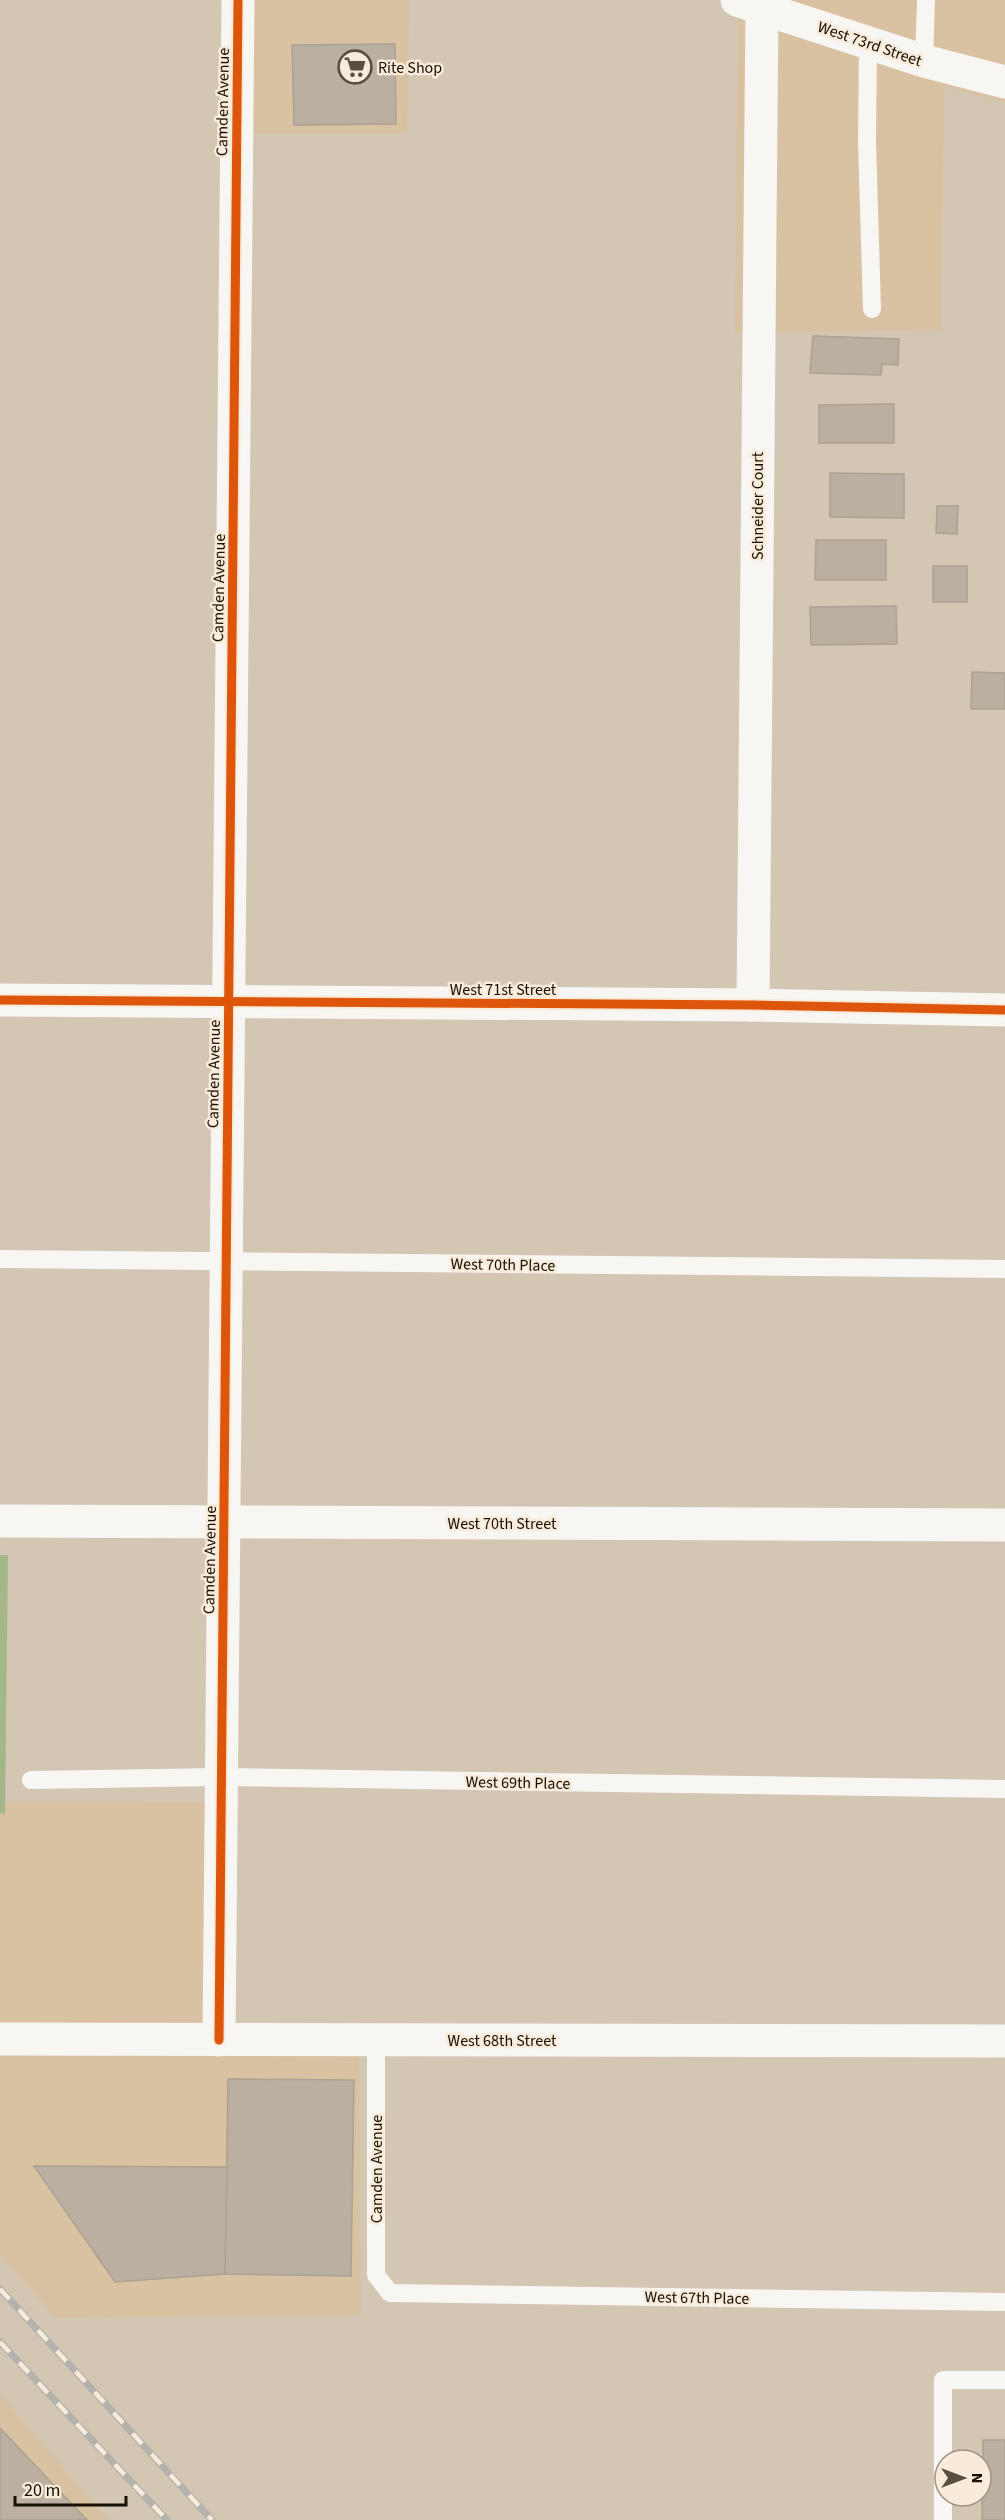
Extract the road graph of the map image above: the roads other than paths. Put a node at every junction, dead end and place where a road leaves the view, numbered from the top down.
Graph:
1 (238, 0) edge
2 (926, 0) edge
3 (749, 3) edge
4 (868, 42) junction
5 (924, 62) junction
6 (1005, 82) edge
7 (872, 309) dead end
8 (0, 1000) edge
9 (228, 1003) junction
10 (753, 1005) junction
11 (1005, 1010) edge
12 (0, 1259) edge
13 (226, 1260) junction
14 (1005, 1269) edge
15 (0, 1521) edge
16 (224, 1523) junction
17 (1005, 1525) edge
18 (222, 1778) junction
19 (31, 1780) dead end
20 (1005, 1789) edge
21 (0, 2039) edge
22 (219, 2040) junction
23 (376, 2040) junction
24 (1005, 2041) edge
25 (390, 2293) joint
26 (1005, 2302) edge
27 (1005, 2380) edge
28 (943, 2520) edge

1 - 9 street, Camden Avenue
2 - 5 lane
3 - 4 street, West 73rd Street
3 - 10 street, Schneider Court
4 - 5 street, West 73rd Street
4 - 7 lane
5 - 6 street, West 73rd Street
8 - 9 street, West 71st Street
9 - 10 street, West 71st Street
9 - 13 street, Camden Avenue
10 - 11 street, West 71st Street
12 - 13 lane, West 70th Place
13 - 14 lane, West 70th Place
13 - 16 street, Camden Avenue
15 - 16 street, West 70th Street
16 - 17 street, West 70th Street
16 - 18 street, Camden Avenue
18 - 19 lane, West 69th Place
18 - 20 lane, West 69th Place
18 - 22 street, Camden Avenue
21 - 22 street, West 68th Street
22 - 23 street, West 68th Street
23 - 24 street, West 68th Street
23 - 25 lane, Camden Avenue
25 - 26 lane, West 67th Place
27 - 28 lane

